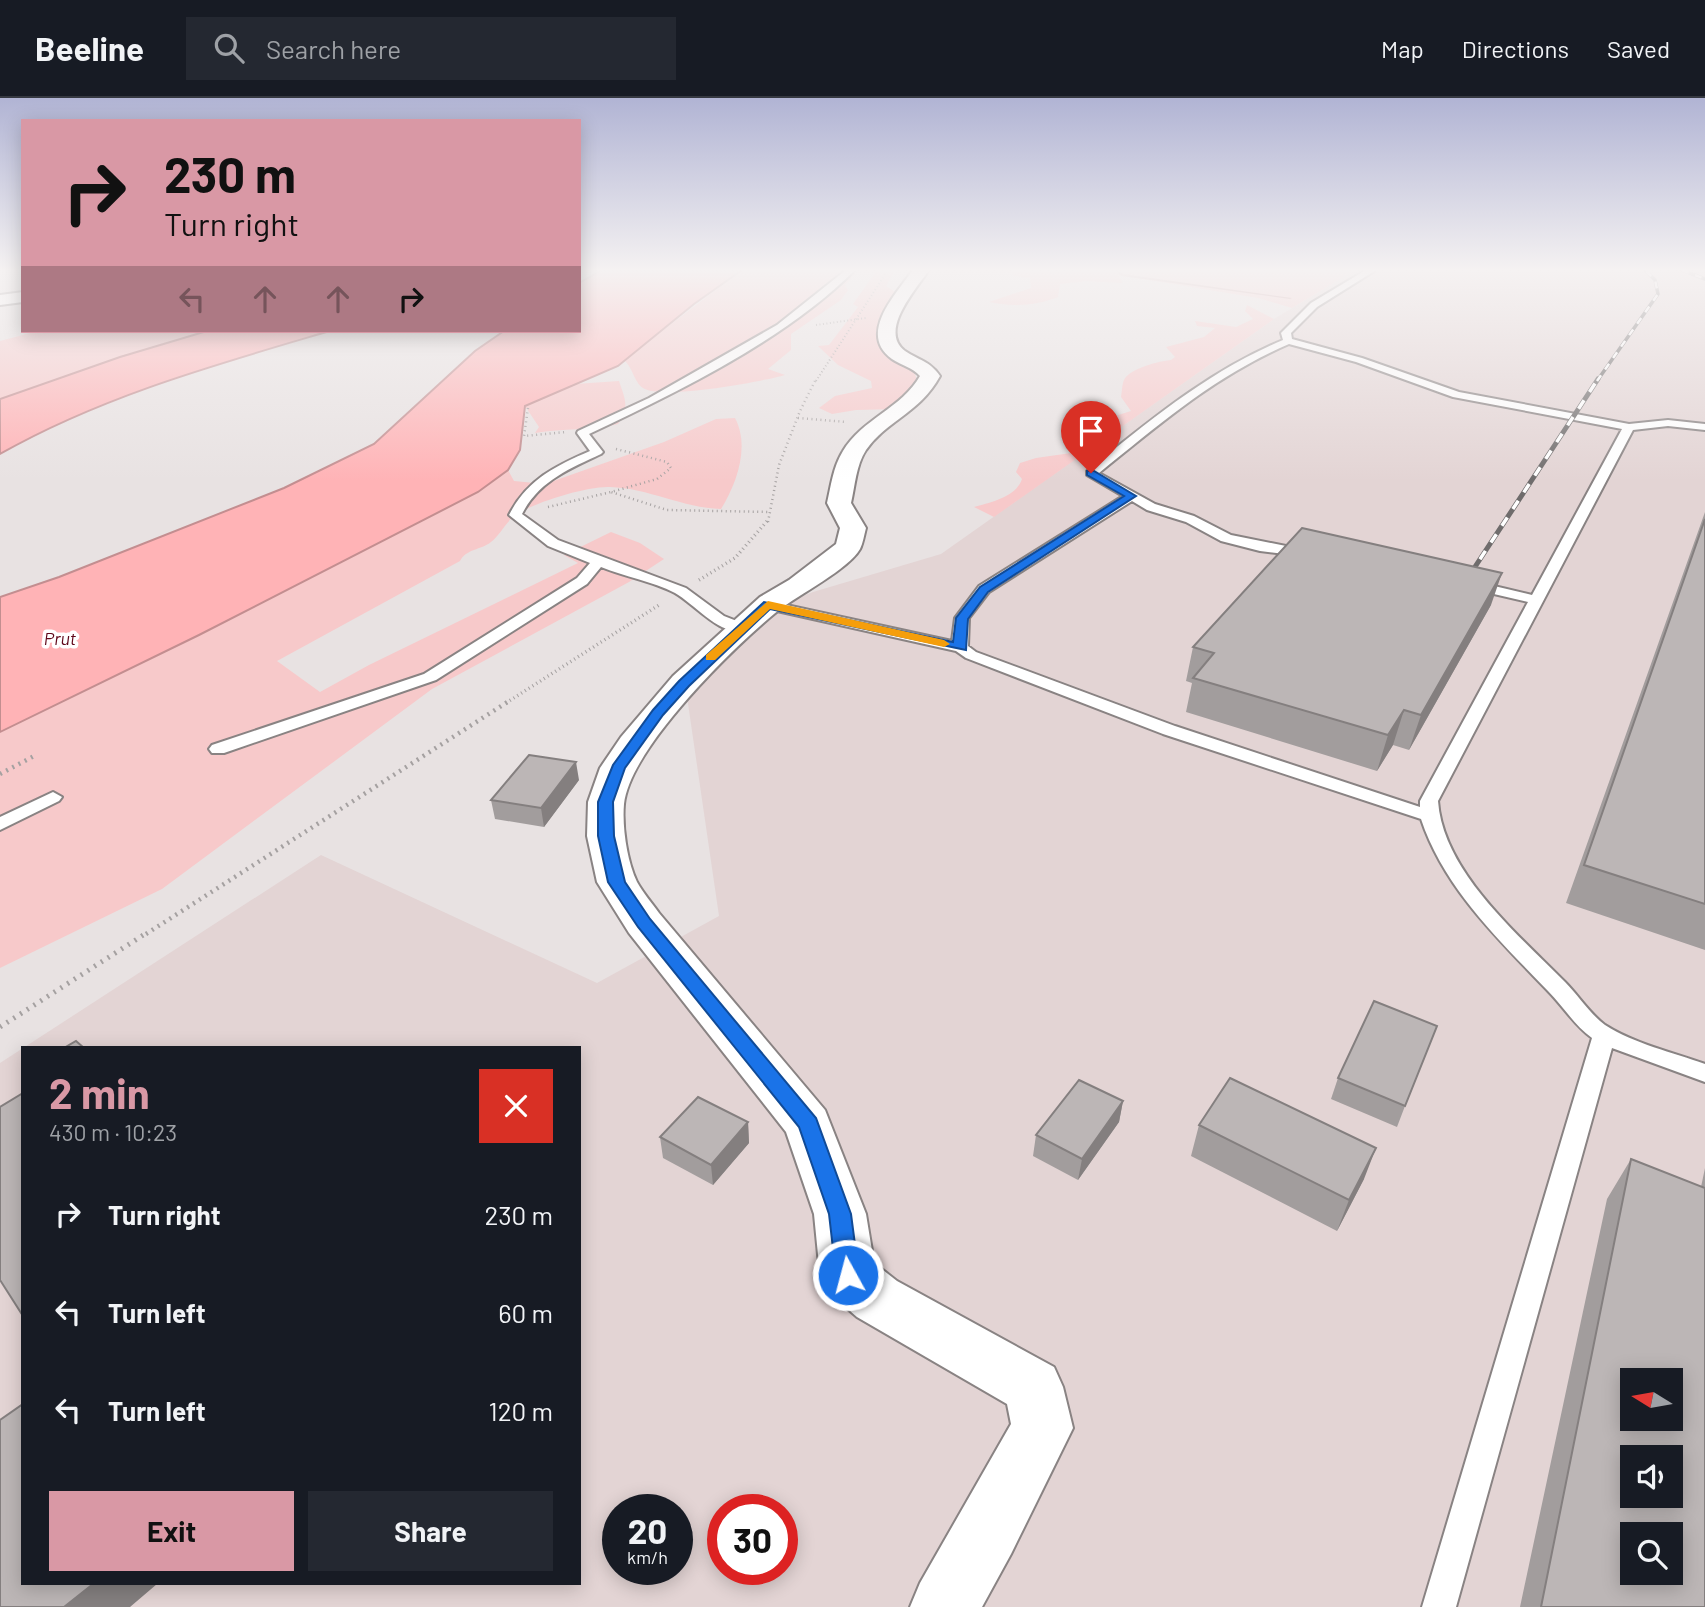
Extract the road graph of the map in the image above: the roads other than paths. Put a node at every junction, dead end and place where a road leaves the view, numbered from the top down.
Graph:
1 (757, 340) edge
2 (890, 340) edge
3 (1288, 341) joint
4 (1629, 427) junction
5 (1705, 427) edge
6 (1131, 496) junction
7 (1319, 555) edge
8 (599, 561) junction
9 (1455, 581) edge
10 (1536, 600) junction
11 (755, 616) junction
12 (961, 648) junction
13 (218, 749) dead end
14 (53, 797) dead end
15 (1427, 815) junction
16 (0, 824) edge
17 (1604, 1035) junction
18 (1705, 1073) edge
19 (943, 1607) edge
20 (1438, 1607) edge

1 - 8 lane
2 - 11 street
3 - 4 lane
3 - 6 lane
4 - 5 lane
4 - 10 lane
6 - 7 lane
6 - 12 lane
8 - 11 lane
8 - 13 lane
9 - 10 lane
10 - 15 lane
11 - 12 lane
11 - 19 street
12 - 15 lane
14 - 16 lane
15 - 17 lane
17 - 18 lane
17 - 20 lane

